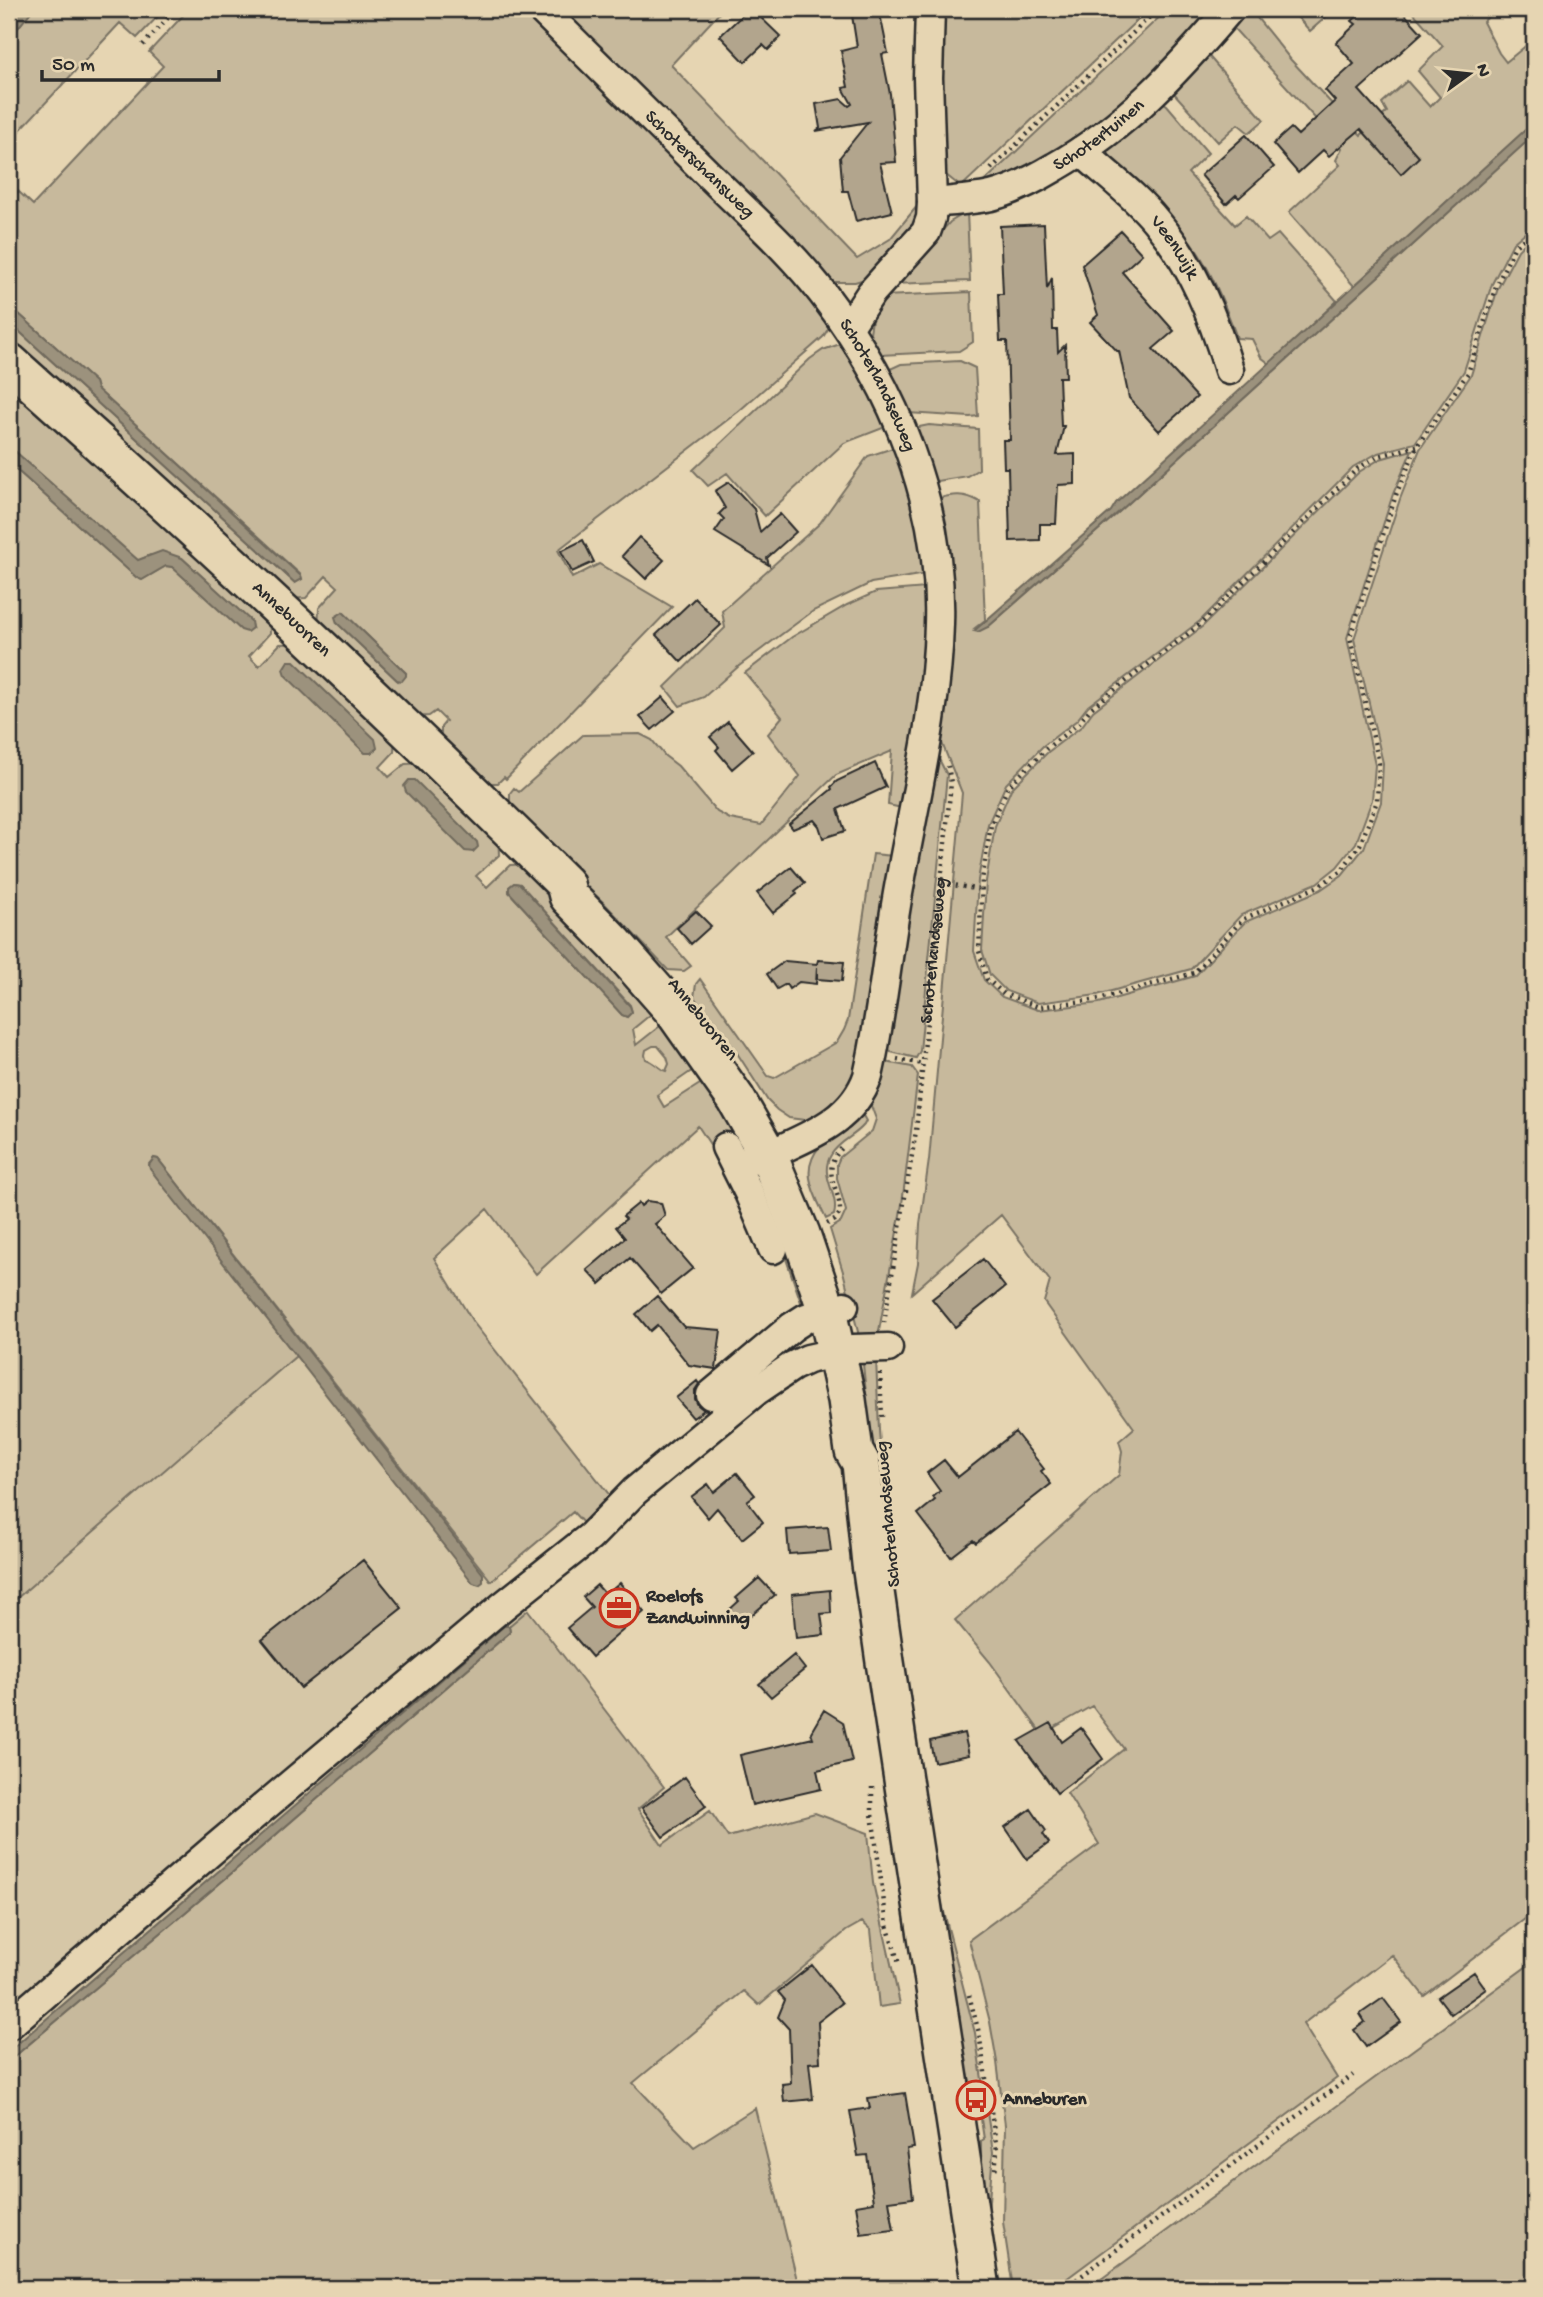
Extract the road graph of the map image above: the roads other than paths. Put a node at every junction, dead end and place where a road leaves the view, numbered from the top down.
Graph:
1 (541, 9) edge
2 (930, 9) edge
3 (1230, 9) edge
4 (1081, 151) junction
5 (945, 202) junction
6 (848, 328) junction
7 (9, 362) edge
8 (1229, 370) dead end
9 (754, 1154) junction
10 (776, 1215) junction
11 (773, 1249) dead end
12 (835, 1309) junction
13 (865, 1350) junction
14 (711, 1395) dead end
15 (9, 2025) edge
16 (981, 2288) edge

1 - 6 street, Schoterschansweg
2 - 5 street, Schoterlandseweg
3 - 4 street, Schotertuinen
4 - 5 street, Schotertuinen
4 - 8 street, Veenwijk
5 - 6 street, Schoterlandseweg
6 - 9 street, Schoterlandseweg
7 - 9 main road, Annebuorren
9 - 10 main road, Schoterlandseweg
9 - 12 main road, Schoterlandseweg
10 - 11 street, Schoterlandseweg
10 - 12 main road, Schoterlandseweg
12 - 13 main road, Schoterlandseweg
12 - 14 street
13 - 15 street
13 - 16 main road, Schoterlandseweg

